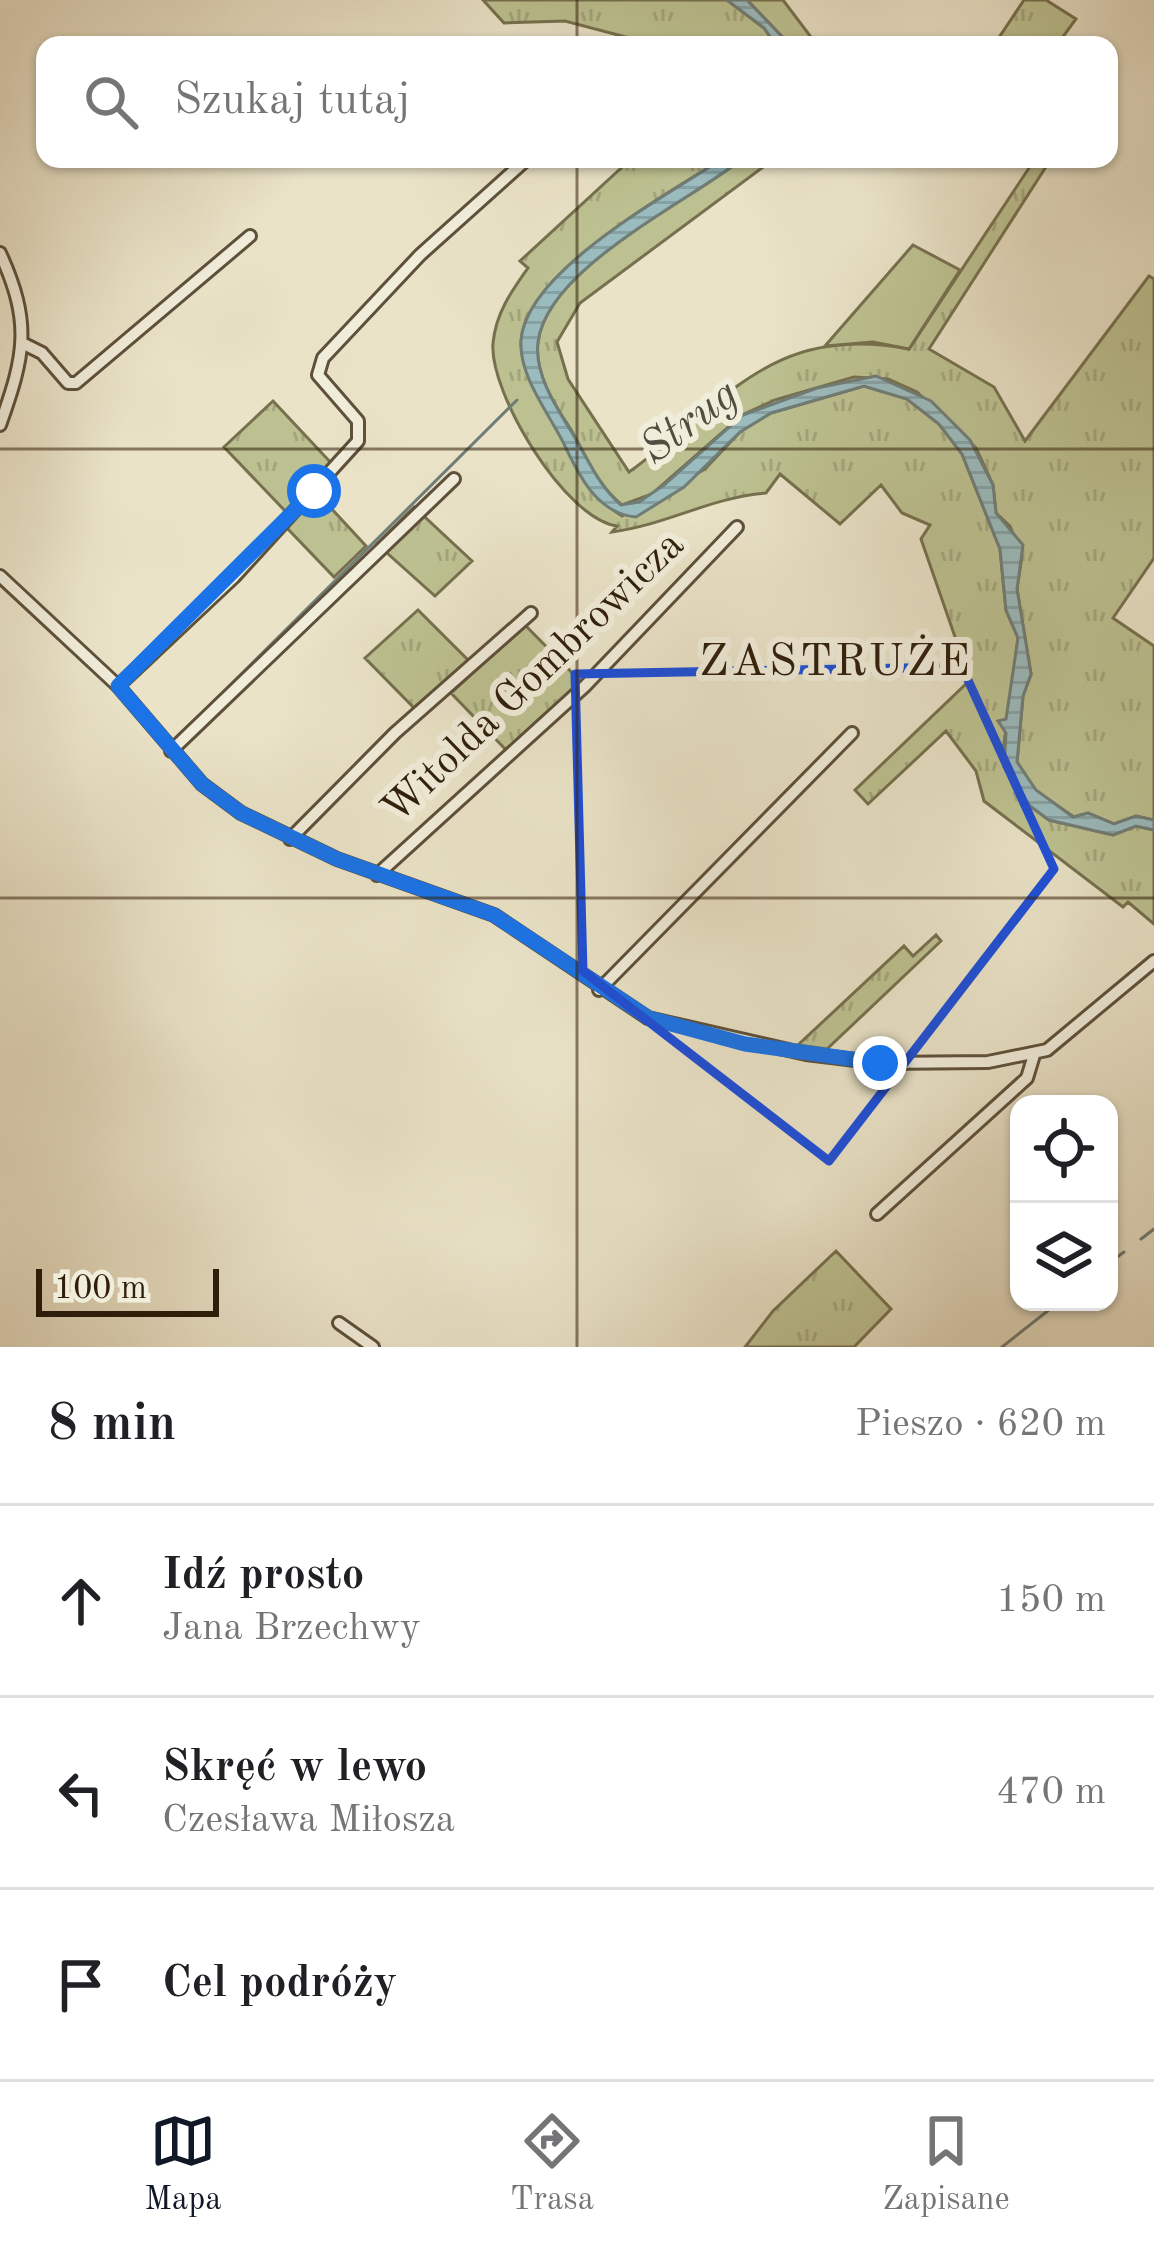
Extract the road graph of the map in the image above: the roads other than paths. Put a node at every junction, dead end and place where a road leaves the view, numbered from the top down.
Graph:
1 (517, 168) edge
2 (250, 236) dead end
3 (0, 253) edge
4 (24, 344) junction
5 (0, 425) edge
6 (454, 479) dead end
7 (737, 527) dead end
8 (0, 576) edge
9 (531, 613) dead end
10 (118, 686) junction
11 (852, 733) dead end
12 (171, 751) junction
13 (290, 839) junction
14 (377, 875) junction
15 (1154, 961) edge
16 (599, 990) junction
17 (1034, 1055) junction
18 (878, 1214) dead end
19 (339, 1324) dead end
20 (373, 1347) edge

1 - 10 street
2 - 4 street
3 - 4 street
4 - 5 street
6 - 12 street
7 - 14 street, Witolda Gombrowicza
8 - 10 street
9 - 13 street
10 - 12 street
11 - 16 street
12 - 13 street
13 - 14 street
14 - 16 street
15 - 17 street
16 - 17 street
17 - 18 street
19 - 20 street

